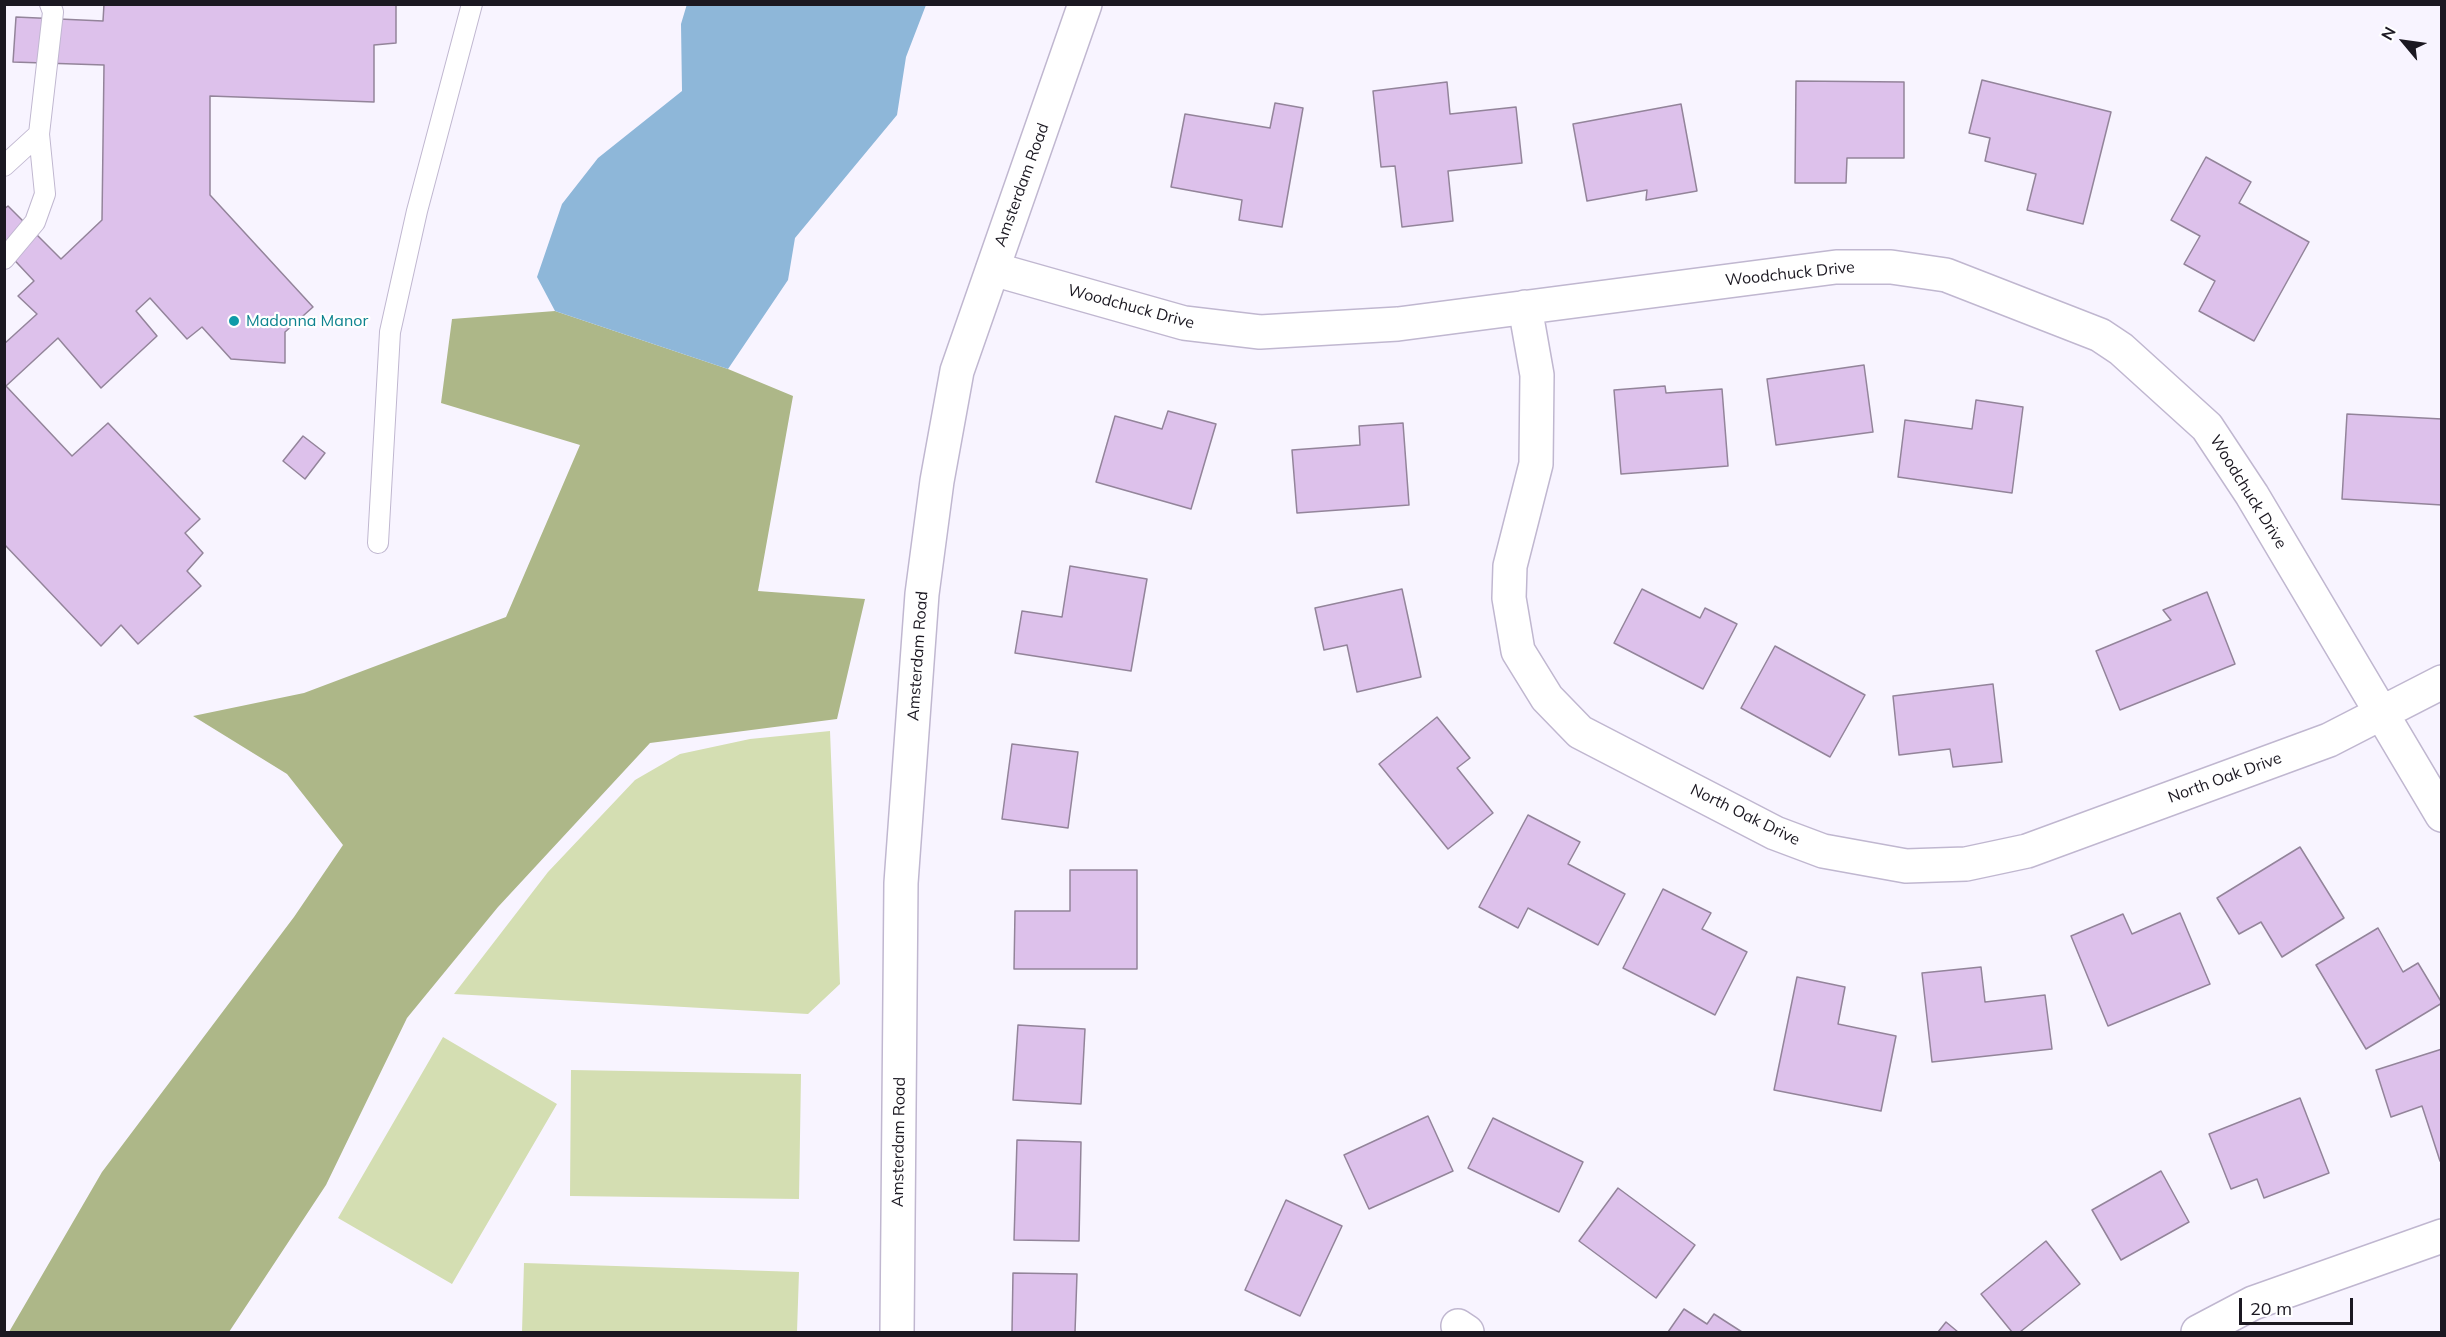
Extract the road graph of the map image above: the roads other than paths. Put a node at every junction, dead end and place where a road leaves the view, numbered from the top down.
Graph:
1 (50, 4) edge
2 (472, 4) edge
3 (1085, 4) edge
4 (39, 134) junction
5 (4, 166) edge
6 (4, 259) edge
7 (993, 269) junction
8 (1525, 307) junction
9 (378, 543) dead end
10 (2442, 682) edge
11 (2381, 713) junction
12 (2442, 815) edge
13 (2442, 1236) edge
14 (897, 1332) edge
15 (2198, 1332) edge

1 - 4 lane
2 - 9 lane
3 - 7 street, Amsterdam Road
4 - 5 lane
4 - 6 lane
7 - 8 street, Woodchuck Drive
7 - 14 street, Amsterdam Road
8 - 11 street, Woodchuck Drive
8 - 11 street, North Oak Drive
10 - 11 street, North Oak Drive
11 - 12 street, Woodchuck Drive
13 - 15 street

